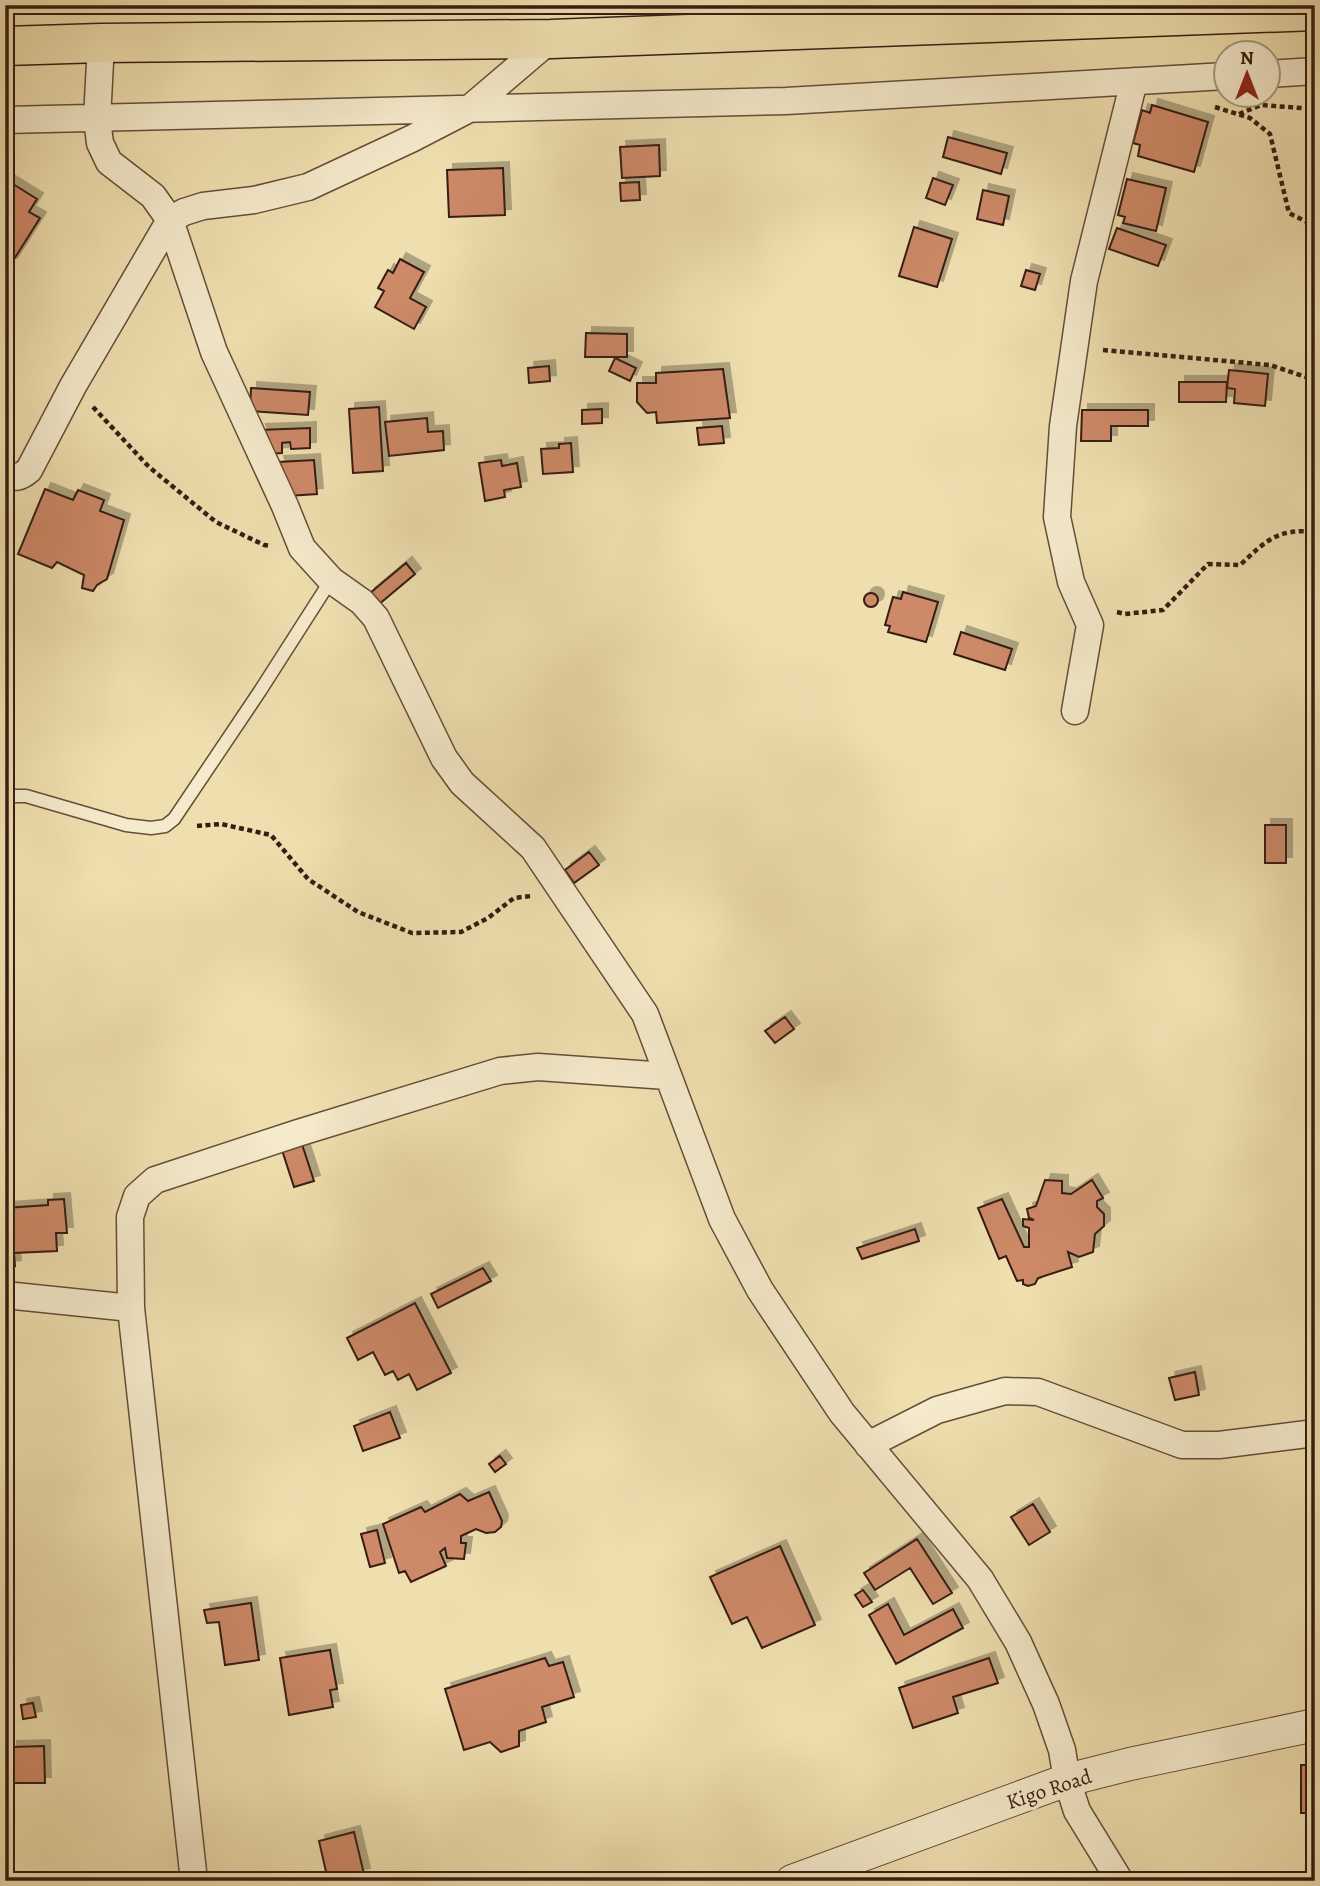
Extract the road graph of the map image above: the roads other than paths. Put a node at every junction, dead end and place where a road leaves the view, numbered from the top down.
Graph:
1 (1315, 11) edge
2 (551, 39) junction
3 (101, 43) junction
4 (5, 46) edge
5 (1315, 71) edge
6 (1282, 73) edge
7 (1212, 77) edge
8 (1134, 81) junction
9 (469, 108) junction
10 (97, 119) junction
11 (5, 120) edge
12 (170, 220) junction
13 (5, 474) edge
14 (331, 580) junction
15 (1075, 711) dead end
16 (5, 796) edge
17 (667, 1076) junction
18 (5, 1295) edge
19 (131, 1308) junction
20 (1315, 1433) edge
21 (869, 1445) junction
22 (1315, 1725) edge
23 (1067, 1780) junction
24 (194, 1881) edge
25 (792, 1881) edge
26 (1120, 1881) edge

1 - 2 highway
2 - 3 highway
2 - 9 street
3 - 4 highway
3 - 10 street
5 - 6 street
7 - 8 street
8 - 9 street
8 - 15 street
9 - 10 street
9 - 12 street
10 - 11 street
10 - 12 street
12 - 13 street
12 - 14 street
14 - 16 lane
14 - 17 street
17 - 19 street
17 - 21 street
18 - 19 street
19 - 24 street
20 - 21 street
21 - 23 street
22 - 23 street, Kigo Road
23 - 25 street, Kigo Road
23 - 26 street

